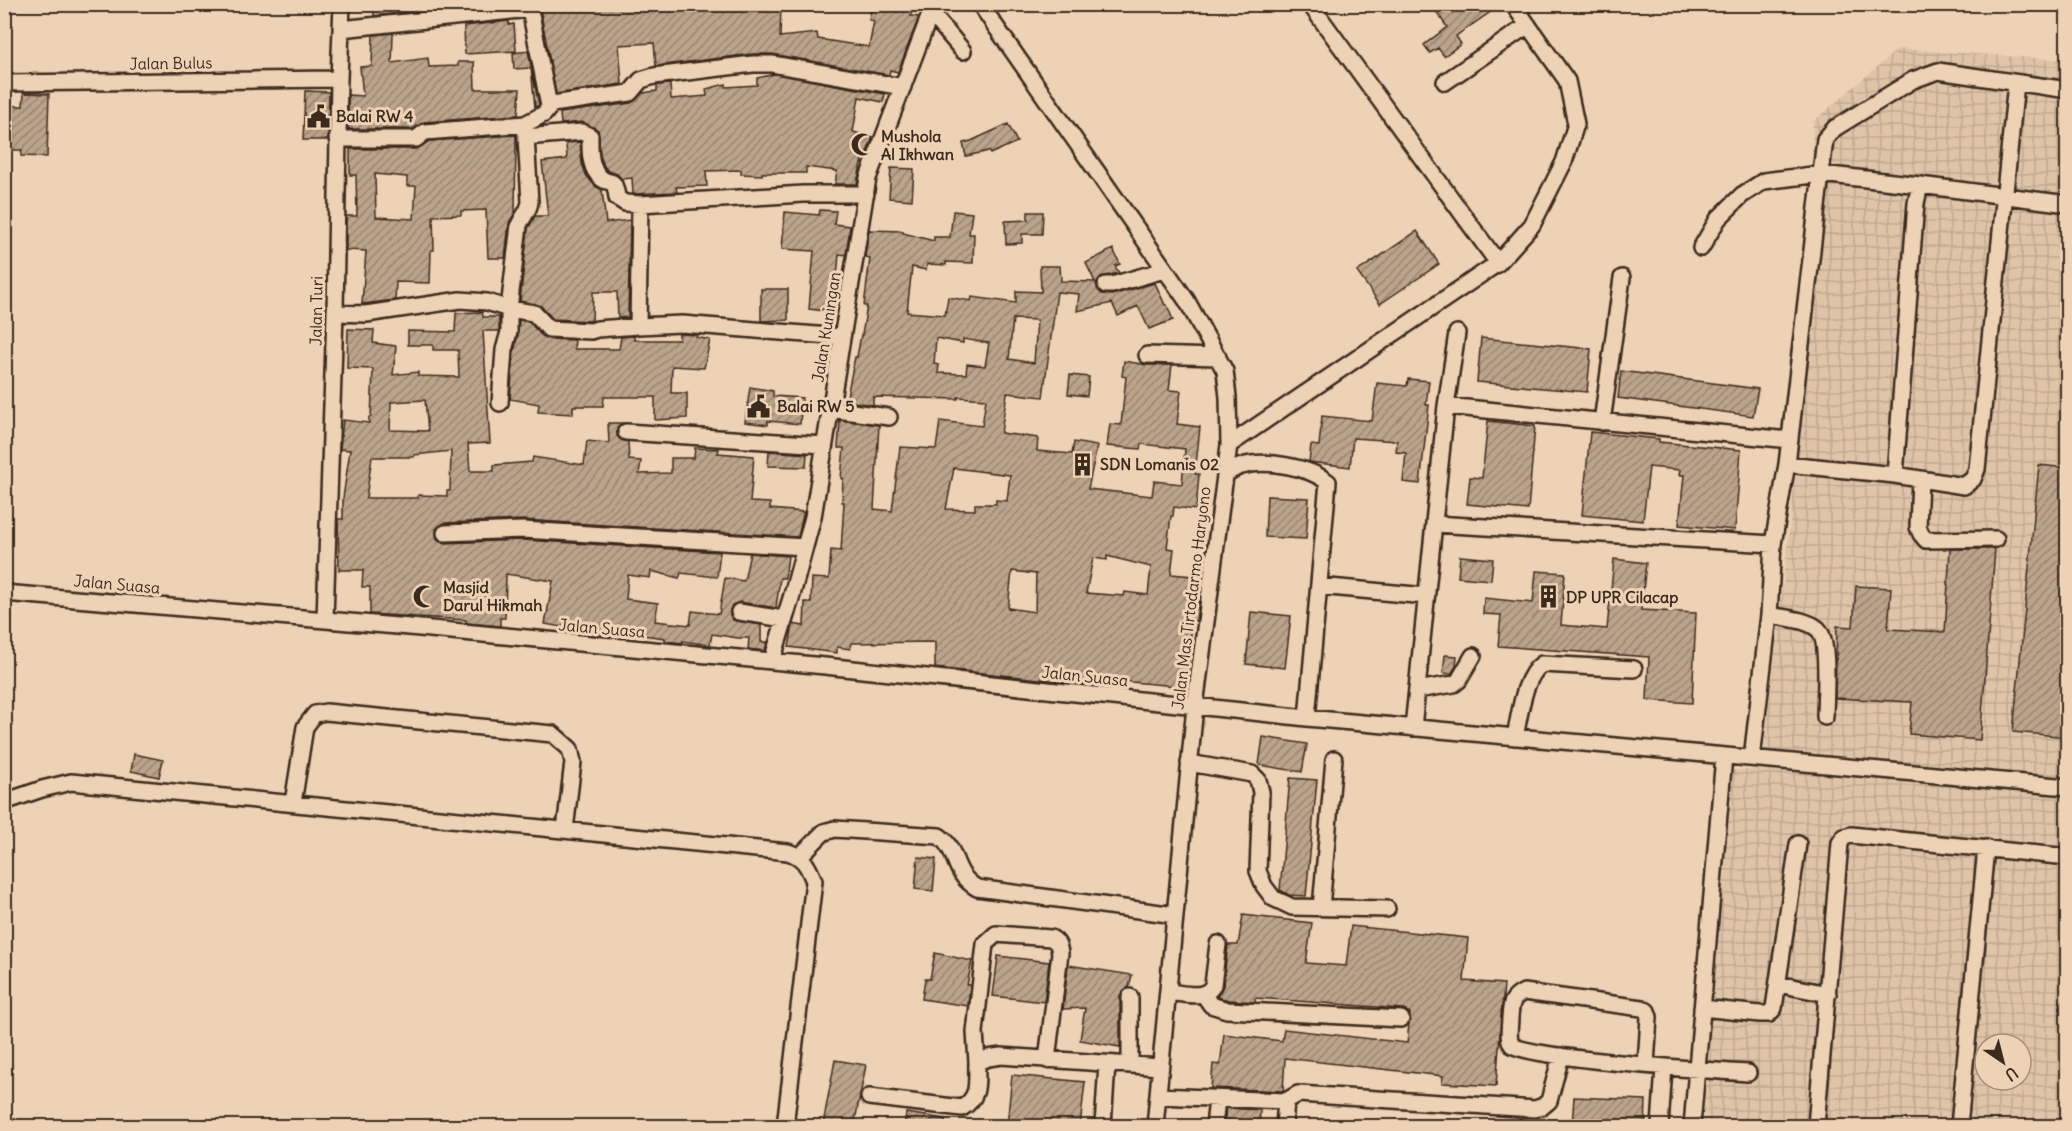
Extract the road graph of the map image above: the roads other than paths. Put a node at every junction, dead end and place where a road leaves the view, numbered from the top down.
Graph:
1 (342, 4) edge
2 (980, 4) edge
3 (1310, 4) edge
4 (1513, 4) edge
5 (530, 7) edge
6 (933, 9) edge
7 (1528, 25) junction
8 (341, 29) junction
9 (963, 51) dead end
10 (339, 79) junction
11 (1445, 82) dead end
12 (2016, 82) junction
13 (4, 83) edge
14 (903, 87) junction
15 (2067, 90) edge
16 (549, 106) junction
17 (526, 131) junction
18 (337, 139) junction
19 (1821, 174) junction
20 (1920, 185) junction
21 (866, 194) junction
22 (2005, 196) junction
23 (640, 204) junction
24 (2067, 204) edge
25 (1701, 249) dead end
26 (1498, 263) junction
27 (1164, 270) junction
28 (1622, 278) dead end
29 (1106, 285) dead end
30 (508, 309) junction
31 (334, 313) junction
32 (638, 326) junction
33 (1457, 333) dead end
34 (842, 337) junction
35 (1147, 355) dead end
36 (1218, 357) junction
37 (500, 403) dead end
38 (1446, 406) junction
39 (830, 409) junction
40 (889, 417) dead end
41 (1602, 422) junction
42 (627, 432) dead end
43 (1790, 440) junction
44 (1229, 445) junction
45 (824, 446) junction
46 (1787, 464) junction
47 (1225, 474) junction
48 (1895, 475) junction
49 (1920, 479) junction
50 (1434, 524) junction
51 (446, 532) dead end
52 (1996, 539) dead end
53 (1773, 544) junction
54 (805, 547) junction
55 (1319, 586) junction
56 (4, 593) edge
57 (1426, 596) junction
58 (739, 612) dead end
59 (1769, 615) junction
60 (325, 619) junction
61 (784, 620) junction
62 (1473, 656) dead end
63 (771, 661) junction
64 (1634, 669) dead end
65 (1417, 690) junction
66 (1195, 706) junction
67 (1825, 717) dead end
68 (1308, 718) junction
69 (1413, 728) junction
70 (1515, 736) junction
71 (1724, 756) junction
72 (1752, 758) junction
73 (1334, 759) dead end
74 (1189, 763) junction
75 (2067, 787) edge
76 (4, 802) edge
77 (293, 803) junction
78 (566, 830) junction
79 (1798, 844) dead end
80 (1986, 848) junction
81 (800, 856) junction
82 (2067, 857) edge
83 (1321, 908) junction
84 (1387, 909) dead end
85 (1175, 915) junction
86 (1218, 944) dead end
87 (1778, 984) junction
88 (1168, 992) junction
89 (1828, 994) junction
90 (1204, 995) junction
91 (1130, 997) dead end
92 (1702, 1008) junction
93 (1401, 1019) dead end
94 (1561, 1056) junction
95 (1047, 1060) junction
96 (977, 1062) junction
97 (1107, 1064) junction
98 (1130, 1065) junction
99 (1646, 1065) junction
100 (1160, 1067) junction
101 (1664, 1067) junction
102 (1697, 1070) junction
103 (1748, 1073) dead end
104 (1158, 1096) junction
105 (869, 1097) dead end
106 (1217, 1098) junction
107 (1286, 1101) junction
108 (785, 1126) edge
109 (1103, 1126) edge
110 (1155, 1126) edge
111 (1214, 1126) edge
112 (1284, 1126) edge
113 (1660, 1126) edge
114 (1692, 1126) edge
115 (1816, 1126) edge
116 (1959, 1126) edge

1 - 8 street, Jalan Turi
2 - 27 street, Jalan Mas Tirtodarmo Haryono
3 - 26 street
4 - 7 street
5 - 8 street
5 - 16 street
6 - 9 street
6 - 14 street, Jalan Kuningan
7 - 11 street
7 - 26 street
8 - 10 street, Jalan Turi
10 - 13 street, Jalan Bulus
10 - 18 street, Jalan Turi
12 - 15 street
12 - 19 street
12 - 22 street
14 - 16 street
14 - 21 street, Jalan Kuningan
16 - 17 street
17 - 18 street
17 - 23 street
17 - 30 street
18 - 31 street, Jalan Turi
19 - 20 street
19 - 25 street
19 - 43 street
20 - 22 street
20 - 48 street
21 - 23 street
21 - 34 street, Jalan Kuningan
22 - 24 street
22 - 49 street
23 - 32 street
26 - 44 street
27 - 29 street
27 - 36 street, Jalan Mas Tirtodarmo Haryono
28 - 41 street
30 - 31 street
30 - 32 street
30 - 37 street
31 - 60 street, Jalan Turi
32 - 34 street
33 - 38 street
34 - 39 street, Jalan Kuningan
35 - 36 street
36 - 44 street, Jalan Mas Tirtodarmo Haryono
38 - 41 street
38 - 50 street
39 - 40 street
39 - 45 street, Jalan Kuningan
41 - 43 street
42 - 45 street
43 - 46 street
44 - 47 street, Jalan Mas Tirtodarmo Haryono
45 - 54 street, Jalan Kuningan
46 - 48 street
46 - 53 street
47 - 55 street
47 - 66 street, Jalan Mas Tirtodarmo Haryono
48 - 49 street
49 - 52 street
50 - 53 street
50 - 57 street
51 - 54 street
53 - 59 street
54 - 61 street, Jalan Kuningan
55 - 57 street
55 - 68 street
56 - 60 street, Jalan Suasa
57 - 65 street
58 - 61 street
59 - 67 street
59 - 72 street
60 - 63 street, Jalan Suasa
61 - 63 street, Jalan Kuningan
62 - 65 street
63 - 66 street, Jalan Suasa
64 - 70 street
65 - 69 street
66 - 68 street, Jalan Suasa
66 - 74 street, Jalan Mas Tirtodarmo Haryono
68 - 69 street, Jalan Suasa
69 - 70 street, Jalan Suasa
70 - 71 street, Jalan Suasa
71 - 72 street, Jalan Suasa
71 - 92 street
72 - 75 street, Jalan Suasa
73 - 83 street
74 - 83 street
74 - 85 street, Jalan Mas Tirtodarmo Haryono
76 - 77 street
77 - 78 street
77 - 78 street
78 - 81 street
79 - 87 street
80 - 82 street
80 - 89 street
80 - 116 street
81 - 85 street
81 - 108 street
83 - 84 street
85 - 88 street, Jalan Mas Tirtodarmo Haryono
86 - 90 street
87 - 89 street
87 - 92 street
88 - 90 street
88 - 100 street, Jalan Mas Tirtodarmo Haryono
89 - 115 street
90 - 93 street
91 - 98 street
92 - 102 street
94 - 99 street
94 - 99 street
94 - 107 street
95 - 96 street
95 - 96 street
95 - 97 street
96 - 105 street
97 - 98 street
97 - 109 street
98 - 100 street
99 - 101 street
100 - 104 street, Jalan Mas Tirtodarmo Haryono
101 - 102 street
101 - 113 street
102 - 103 street
102 - 114 street
104 - 106 street
104 - 110 street, Jalan Mas Tirtodarmo Haryono
106 - 107 street
106 - 111 street
107 - 112 street

